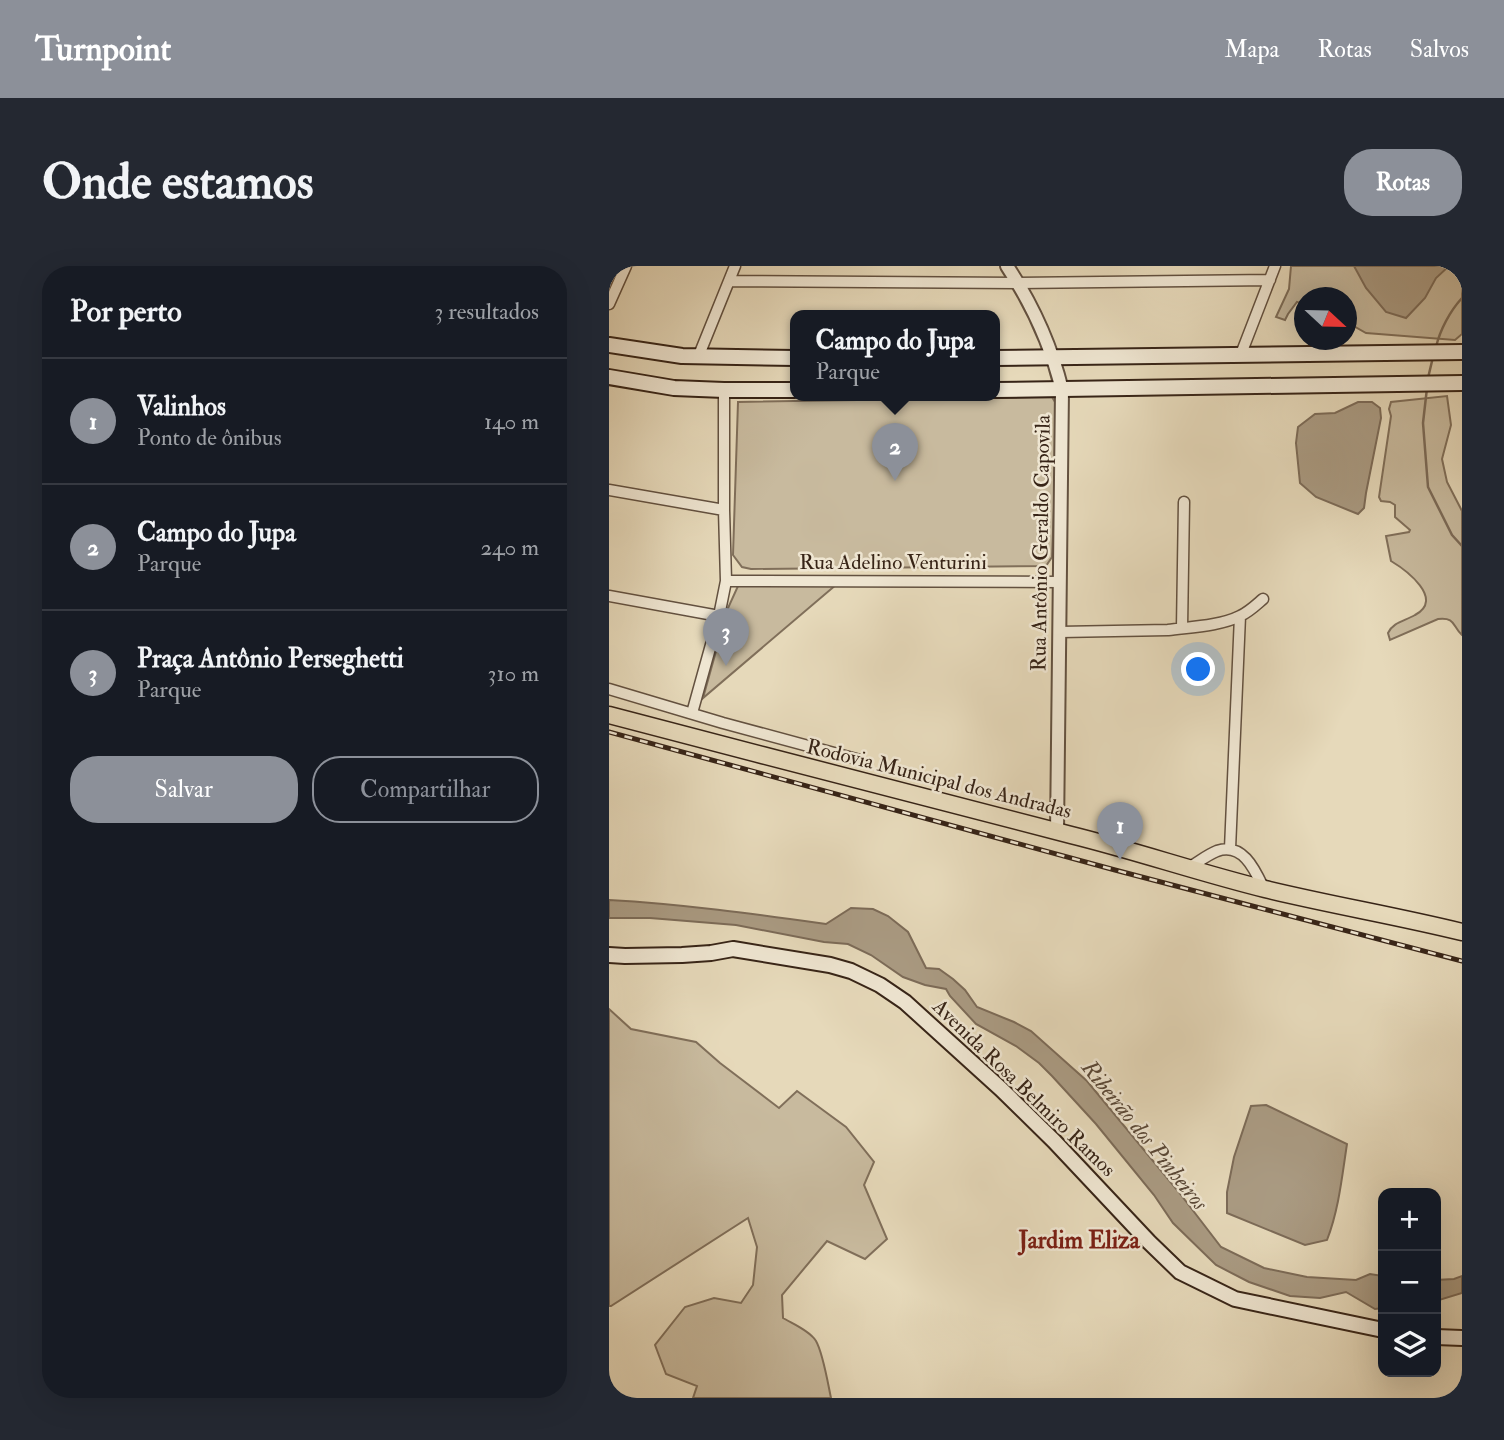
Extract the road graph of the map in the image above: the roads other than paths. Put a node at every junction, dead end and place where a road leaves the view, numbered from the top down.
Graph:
1 (625, 266) edge
2 (735, 266) edge
3 (1007, 266) edge
4 (1275, 266) edge
5 (1270, 280) junction
6 (729, 281) junction
7 (1018, 283) junction
8 (609, 304) edge
9 (609, 345) edge
10 (1462, 352) edge
11 (1241, 354) junction
12 (699, 355) junction
13 (790, 358) edge
14 (1000, 358) edge
15 (1054, 358) junction
16 (609, 377) edge
17 (1462, 383) edge
18 (724, 390) junction
19 (790, 390) edge
20 (1000, 390) edge
21 (1062, 390) junction
22 (609, 490) edge
23 (1184, 502) dead end
24 (724, 510) junction
25 (726, 581) junction
26 (1060, 582) junction
27 (609, 596) edge
28 (1263, 599) dead end
29 (719, 616) junction
30 (1240, 616) junction
31 (1182, 628) junction
32 (1060, 632) junction
33 (609, 689) edge
34 (692, 713) junction
35 (609, 715) edge
36 (860, 760) dead end
37 (1057, 832) junction
38 (1230, 849) junction
39 (1186, 868) junction
40 (1264, 888) junction
41 (1462, 933) edge
42 (609, 955) edge
43 (1378, 1329) edge
44 (1441, 1337) edge
45 (1462, 1338) edge

1 - 8 street
2 - 6 street
3 - 7 street, Rua Antônio Geraldo Capovila
4 - 5 street
5 - 7 street
5 - 11 street
6 - 7 street
6 - 12 street
7 - 15 street, Rua Antônio Geraldo Capovila
9 - 12 main road
10 - 11 main road
11 - 15 main road
12 - 13 main road
14 - 15 main road
15 - 21 street, Rua Antônio Geraldo Capovila
16 - 18 main road
17 - 21 main road
18 - 19 main road
18 - 24 street
20 - 21 main road
21 - 26 street, Rua Antônio Geraldo Capovila
22 - 24 street
23 - 31 street
24 - 25 street
25 - 26 street, Rua Adelino Venturini
25 - 29 street
26 - 32 street, Rua Antônio Geraldo Capovila
27 - 29 street
28 - 30 street
29 - 34 street
30 - 31 street
30 - 38 street
31 - 32 street
32 - 37 street, Rua Antônio Geraldo Capovila
33 - 34 street
34 - 36 street
35 - 37 main road, Rodovia Municipal dos Andradas
37 - 39 main road, Rodovia Municipal dos Andradas
38 - 39 street
38 - 40 street
39 - 40 main road, Rodovia Municipal dos Andradas
40 - 41 main road, Rodovia Municipal dos Andradas
42 - 43 main road, Avenida Rosa Belmiro Ramos
44 - 45 main road

